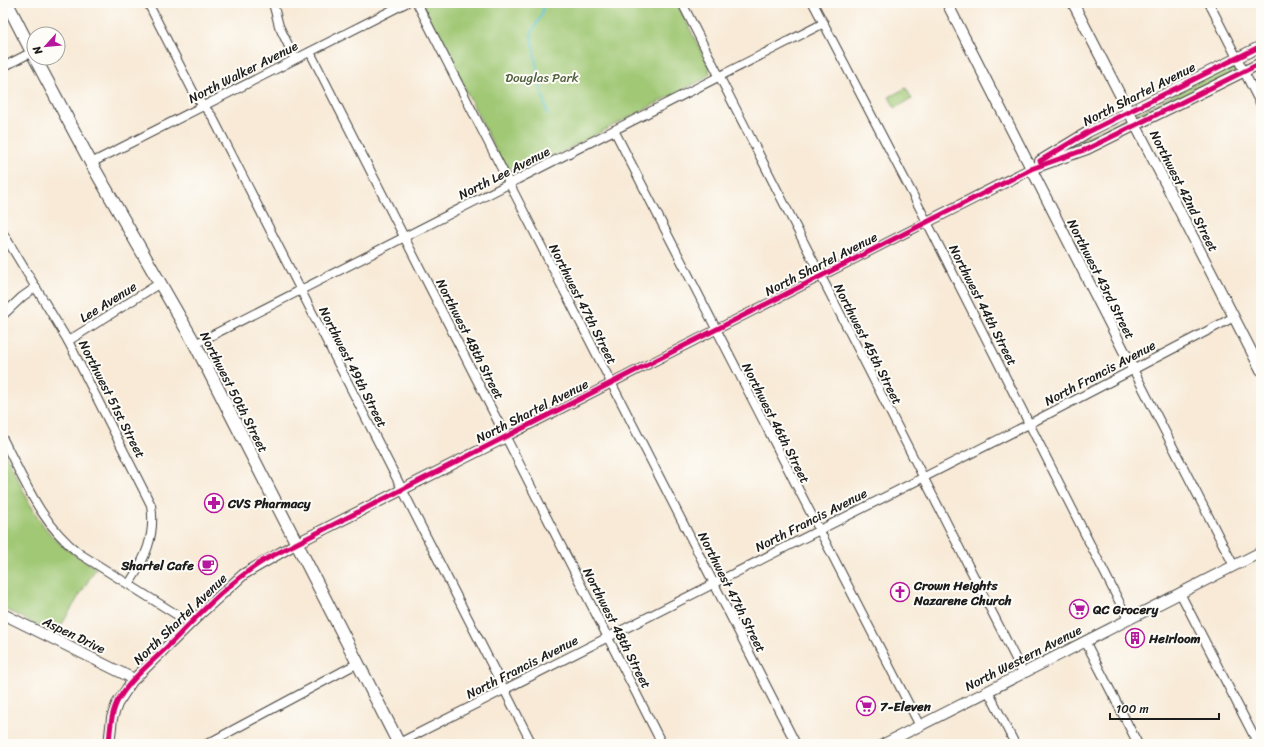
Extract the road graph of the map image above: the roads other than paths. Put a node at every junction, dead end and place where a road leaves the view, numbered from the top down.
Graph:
1 (148, 3) edge
2 (273, 3) edge
3 (406, 3) edge
4 (417, 3) edge
5 (682, 3) edge
6 (813, 3) edge
7 (947, 3) edge
8 (1073, 3) edge
9 (1209, 3) edge
10 (9, 4) edge
11 (394, 6) edge
12 (824, 23) junction
13 (26, 39) edge
14 (1261, 46) edge
15 (310, 52) junction
16 (26, 58) edge
17 (1237, 58) junction
18 (295, 59) junction
19 (1261, 63) edge
20 (40, 66) edge
21 (3, 67) edge
22 (1244, 72) junction
23 (719, 77) junction
24 (1261, 105) edge
25 (203, 106) junction
26 (1129, 112) junction
27 (1136, 125) junction
28 (614, 130) junction
29 (91, 163) junction
30 (1031, 169) junction
31 (508, 184) junction
32 (927, 222) junction
33 (3, 233) edge
34 (404, 237) junction
35 (821, 276) junction
36 (160, 283) junction
37 (36, 287) junction
38 (300, 291) junction
39 (3, 316) edge
40 (1234, 317) junction
41 (716, 330) junction
42 (68, 341) junction
43 (194, 344) junction
44 (1133, 369) junction
45 (1261, 370) edge
46 (611, 384) junction
47 (1029, 424) junction
48 (506, 437) junction
49 (3, 439) edge
50 (923, 476) junction
51 (403, 490) junction
52 (818, 530) junction
53 (297, 543) junction
54 (1261, 552) edge
55 (1234, 566) junction
56 (714, 583) junction
57 (129, 584) junction
58 (1180, 593) junction
59 (3, 614) edge
60 (1128, 619) junction
61 (190, 623) junction
62 (608, 637) junction
63 (1085, 641) junction
64 (358, 664) junction
65 (1023, 673) junction
66 (134, 679) junction
67 (504, 689) junction
68 (988, 691) junction
69 (920, 726) junction
70 (895, 741) edge
71 (109, 744) edge
72 (207, 744) edge
73 (399, 744) edge
74 (532, 744) edge
75 (662, 744) edge
76 (796, 744) edge
77 (884, 744) edge
78 (1015, 744) edge
79 (1138, 744) edge
80 (1258, 744) edge

1 - 25 street, Northwest 49th Street
2 - 18 street
3 - 11 street, North Walker Avenue
4 - 31 street, Northwest 47th Street
5 - 23 street, Northwest 45th Street
6 - 12 street, Northwest 44th Street
7 - 30 street, Northwest 43rd Street
8 - 26 street, Northwest 42nd Street
9 - 17 street
10 - 13 main road, Northwest 50th Street
11 - 15 street, North Walker Avenue
12 - 23 street, North Lee Avenue
12 - 32 street, Northwest 44th Street
14 - 17 street, North Shartel Avenue
15 - 18 street, North Walker Avenue
15 - 34 street, Northwest 48th Street
16 - 21 street
17 - 22 street
17 - 26 street, North Shartel Avenue
18 - 25 street, North Walker Avenue
19 - 22 street, North Shartel Avenue
20 - 29 main road, Northwest 50th Street
22 - 24 street
22 - 27 street, North Shartel Avenue
23 - 28 street, North Lee Avenue
23 - 35 street, Northwest 45th Street
25 - 29 street, North Walker Avenue
25 - 38 street, Northwest 49th Street
26 - 27 street, Northwest 42nd Street
26 - 30 street, North Shartel Avenue
27 - 30 street, North Shartel Avenue
27 - 40 street, Northwest 42nd Street
28 - 31 street, North Lee Avenue
28 - 41 street, Northwest 46th Street
29 - 36 main road, Northwest 50th Street
30 - 32 street, North Shartel Avenue
30 - 44 street, Northwest 43rd Street
31 - 34 street, North Lee Avenue
31 - 46 street, Northwest 47th Street
32 - 35 street, North Shartel Avenue
32 - 47 street, Northwest 44th Street
33 - 37 street, Northwest 51st Street
34 - 38 street, North Lee Avenue
34 - 48 street, Northwest 48th Street
35 - 41 street, North Shartel Avenue
35 - 50 street, Northwest 45th Street
36 - 42 street, Lee Avenue
36 - 43 main road, Northwest 50th Street
37 - 39 street
37 - 42 street, Northwest 51st Street
38 - 43 street, North Lee Avenue
38 - 51 street, Northwest 49th Street
40 - 44 street, North Francis Avenue
40 - 45 street, Northwest 42nd Street
41 - 46 street, North Shartel Avenue
41 - 52 street, Northwest 46th Street
42 - 57 street, Northwest 51st Street
43 - 53 main road, Northwest 50th Street
44 - 47 street, North Francis Avenue
44 - 55 street, Northwest 43rd Street
46 - 48 street, North Shartel Avenue
46 - 56 street, Northwest 47th Street
47 - 50 street, North Francis Avenue
47 - 60 street, Northwest 44th Street
48 - 51 street, North Shartel Avenue
48 - 62 street, Northwest 48th Street
49 - 57 street
50 - 52 street, North Francis Avenue
50 - 65 street, Northwest 45th Street
51 - 53 street, North Shartel Avenue
51 - 67 street, Northwest 49th Street
52 - 56 street, North Francis Avenue
52 - 69 street, Northwest 46th Street
53 - 61 street, North Shartel Avenue
53 - 64 main road, Northwest 50th Street
54 - 55 street, North Western Avenue
55 - 58 street, North Western Avenue
56 - 62 street, North Francis Avenue
56 - 76 street, Northwest 47th Street
57 - 61 street
58 - 60 street, North Western Avenue
58 - 80 street
59 - 66 street, Aspen Drive
60 - 63 street, North Western Avenue
61 - 66 street, North Shartel Avenue
62 - 67 street, North Francis Avenue
62 - 75 street, Northwest 48th Street
63 - 65 street, North Western Avenue
63 - 79 street
64 - 72 street
64 - 73 main road, Northwest 50th Street
65 - 68 street, North Western Avenue
66 - 71 street, North Shartel Avenue
67 - 73 street, North Francis Avenue
67 - 74 street, Northwest 49th Street
68 - 69 street, North Western Avenue
68 - 78 street
69 - 70 street, North Western Avenue
70 - 77 street, North Western Avenue

